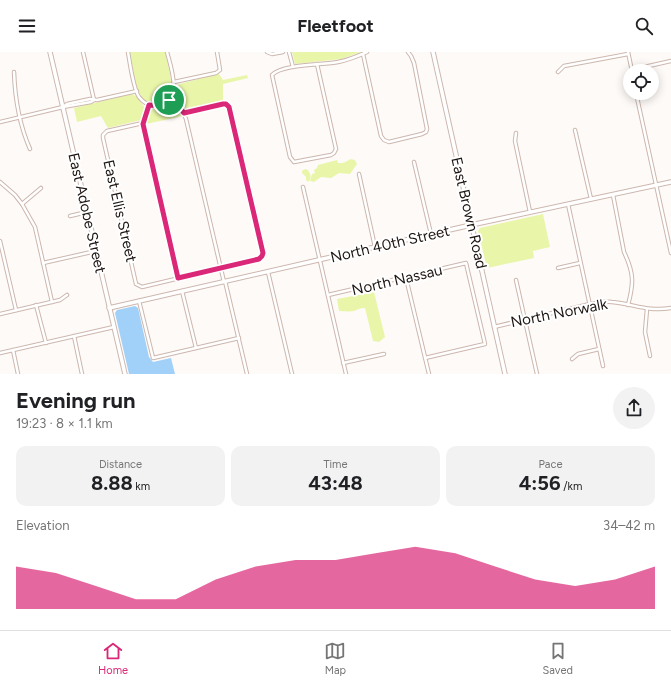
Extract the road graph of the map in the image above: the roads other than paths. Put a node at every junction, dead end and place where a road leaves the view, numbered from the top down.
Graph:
1 (50, 52) edge
2 (83, 52) edge
3 (128, 52) edge
4 (167, 52) edge
5 (217, 52) edge
6 (283, 52) edge
7 (289, 52) edge
8 (367, 52) edge
9 (408, 52) edge
10 (433, 52) edge
11 (268, 53) edge
12 (628, 53) edge
13 (363, 54) junction
14 (671, 61) edge
15 (317, 64) junction
16 (631, 64) edge
17 (658, 64) edge
18 (293, 67) junction
19 (14, 72) dead end
20 (558, 72) dead end
21 (174, 82) junction
22 (136, 91) junction
23 (171, 97) junction
24 (94, 100) junction
25 (638, 100) edge
26 (149, 105) junction
27 (63, 107) junction
28 (184, 113) junction
29 (20, 118) junction
30 (0, 122) edge
31 (143, 124) junction
32 (576, 130) dead end
33 (516, 133) dead end
34 (30, 149) dead end
35 (414, 162) dead end
36 (359, 174) dead end
37 (0, 182) edge
38 (671, 182) edge
39 (656, 186) junction
40 (303, 187) dead end
41 (41, 188) dead end
42 (613, 195) junction
43 (591, 199) junction
44 (22, 204) junction
45 (568, 204) junction
46 (87, 212) junction
47 (530, 213) junction
48 (70, 216) dead end
49 (471, 225) junction
50 (431, 234) junction
51 (0, 241) edge
52 (375, 247) junction
53 (96, 251) junction
54 (671, 253) edge
55 (320, 260) junction
56 (580, 262) junction
57 (43, 263) junction
58 (221, 268) junction
59 (558, 268) dead end
60 (268, 272) junction
61 (178, 278) junction
62 (406, 278) junction
63 (516, 280) dead end
64 (224, 282) junction
65 (182, 291) junction
66 (67, 295) dead end
67 (328, 295) junction
68 (139, 301) junction
69 (52, 302) junction
70 (590, 304) junction
71 (36, 305) junction
72 (628, 305) junction
73 (109, 308) junction
74 (671, 308) edge
75 (647, 309) junction
76 (16, 310) junction
77 (0, 314) edge
78 (525, 320) junction
79 (114, 327) junction
80 (494, 327) junction
81 (74, 336) junction
82 (239, 338) junction
83 (46, 343) junction
84 (196, 348) junction
85 (600, 349) junction
86 (13, 350) junction
87 (0, 353) edge
88 (384, 354) dead end
89 (650, 356) dead end
90 (425, 358) junction
91 (572, 359) dead end
92 (344, 363) junction
93 (603, 366) dead end
94 (18, 374) edge
95 (82, 374) edge
96 (125, 374) edge
97 (247, 374) edge
98 (292, 374) edge
99 (346, 374) edge
100 (429, 374) edge
101 (505, 374) edge
102 (537, 374) edge

1 - 27 street, East Adobe Street
2 - 24 street
3 - 22 street
4 - 21 street
5 - 21 street
6 - 11 street
7 - 18 street
8 - 13 street
9 - 13 street
10 - 49 street, East Brown Road
12 - 16 street
12 - 20 street
13 - 15 street
14 - 17 street
15 - 18 street
15 - 18 street
19 - 29 street
21 - 23 street
22 - 24 street
22 - 26 street
23 - 26 street
23 - 28 street
24 - 27 street
25 - 39 street
26 - 31 street
27 - 29 street
27 - 46 street, East Adobe Street
28 - 58 street
28 - 58 street
29 - 30 street
29 - 34 street
31 - 61 street
31 - 61 street, East Ellis Street
32 - 43 street
33 - 47 street
35 - 50 street
36 - 52 street
37 - 44 street
38 - 39 street, North 40th Street
39 - 42 street, North 40th Street
39 - 54 street
40 - 55 street
41 - 44 street
42 - 43 street, North 40th Street
42 - 72 street
43 - 45 street, North 40th Street
44 - 57 street
45 - 47 street, North 40th Street
45 - 56 street
46 - 48 street
46 - 53 street, East Adobe Street
47 - 49 street, North 40th Street
49 - 50 street, North 40th Street
49 - 80 street, East Brown Road
50 - 52 street, North 40th Street
51 - 76 street
52 - 55 street, North 40th Street
53 - 57 street
53 - 73 street, East Adobe Street
55 - 60 street, North 40th Street
55 - 67 street
56 - 59 street
56 - 70 street
57 - 69 street
58 - 61 street
58 - 64 street
60 - 64 street, North 40th Street
60 - 98 street
62 - 67 street, North Nassau
62 - 90 street
62 - 90 street, North Nassau
63 - 78 street
64 - 65 street, North 40th Street
64 - 82 street
65 - 68 street, North 40th Street
65 - 84 street
66 - 69 street
67 - 92 street
68 - 73 street, North 40th Street
68 - 84 street
69 - 71 street
70 - 72 street, North Norwalk
70 - 78 street, North Norwalk
70 - 85 street
71 - 76 street
71 - 83 street
72 - 75 street, North Norwalk
73 - 79 street, East Adobe Street
74 - 75 street, North Norwalk
75 - 89 street
76 - 77 street
78 - 80 street, North Norwalk
78 - 102 street
79 - 81 street
79 - 96 street, East Adobe Street
80 - 101 street, East Brown Road
81 - 83 street
81 - 95 street
82 - 84 street
82 - 97 street
83 - 86 street
85 - 91 street
85 - 93 street
86 - 87 street
86 - 94 street
88 - 92 street
90 - 100 street
92 - 99 street

